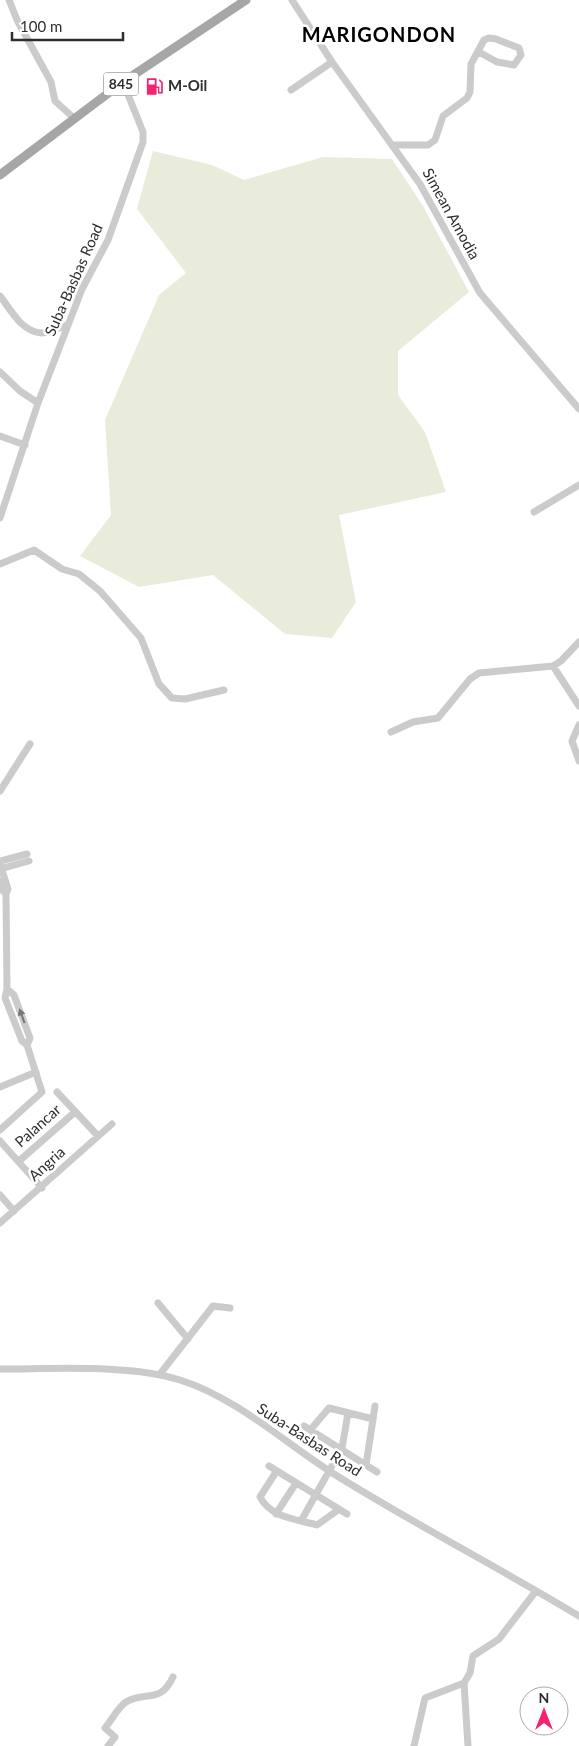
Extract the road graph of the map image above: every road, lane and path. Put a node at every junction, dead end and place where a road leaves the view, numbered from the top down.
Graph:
1 (9, 0) edge
2 (246, 0) edge
3 (292, 0) edge
4 (479, 52) junction
5 (332, 62) junction
6 (123, 82) junction
7 (291, 90) dead end
8 (75, 119) junction
9 (393, 145) junction
10 (0, 175) edge
11 (0, 296) edge
12 (68, 325) junction
13 (0, 372) edge
14 (38, 403) junction
15 (579, 409) edge
16 (0, 436) edge
17 (25, 445) junction
18 (579, 485) edge
19 (534, 512) dead end
20 (0, 518) edge
21 (0, 564) edge
22 (579, 642) edge
23 (553, 666) junction
24 (224, 690) dead end
25 (579, 706) edge
26 (579, 725) edge
27 (391, 732) dead end
28 (30, 744) dead end
29 (579, 761) edge
30 (0, 791) edge
31 (28, 858) dead end
32 (0, 866) edge
33 (4, 953) edge
34 (4, 989) edge
35 (36, 1072) junction
36 (0, 1087) edge
37 (57, 1092) dead end
38 (75, 1112) junction
39 (112, 1124) dead end
40 (0, 1130) edge
41 (98, 1136) junction
42 (0, 1141) edge
43 (19, 1161) junction
44 (42, 1188) junction
45 (0, 1195) edge
46 (14, 1211) junction
47 (0, 1223) edge
48 (158, 1303) dead end
49 (230, 1308) dead end
50 (188, 1339) junction
51 (0, 1369) edge
52 (160, 1374) junction
53 (375, 1406) dead end
54 (348, 1413) junction
55 (373, 1420) junction
56 (342, 1448) junction
57 (366, 1464) junction
58 (269, 1466) dead end
59 (276, 1472) junction
60 (330, 1472) junction
61 (377, 1472) dead end
62 (296, 1483) junction
63 (317, 1496) junction
64 (338, 1510) junction
65 (276, 1514) junction
66 (347, 1514) dead end
67 (301, 1521) junction
68 (536, 1591) junction
69 (579, 1616) edge
70 (173, 1677) dead end
71 (464, 1683) junction
72 (108, 1746) edge
73 (414, 1746) edge
74 (468, 1746) edge

1 - 8 street
2 - 6 main road, 845
3 - 5 street, Simean Amodia
4 - 4 street
4 - 9 street
5 - 7 street
5 - 9 street, Simean Amodia
6 - 8 main road, 845
6 - 12 street, Suba-Basbas Road
8 - 10 main road, 845
9 - 15 street, Simean Amodia
11 - 12 street
12 - 14 street, Suba-Basbas Road
13 - 14 street
14 - 17 street, Suba-Basbas Road
16 - 17 street
17 - 20 street, Suba-Basbas Road
18 - 19 street
21 - 24 street
22 - 23 street
23 - 25 street
23 - 27 street
26 - 29 street
28 - 30 street
31 - 32 street
32 - 33 street
33 - 34 street
34 - 35 street
35 - 36 street
35 - 40 street
37 - 38 street
38 - 41 street
38 - 43 street, Palancar
39 - 41 street, Angria
41 - 44 street, Angria
42 - 43 street
43 - 44 street
44 - 46 street, Angria
45 - 46 street
46 - 47 street, Angria
48 - 50 street
49 - 50 street
50 - 52 street
51 - 52 street, Suba-Basbas Road
52 - 60 street, Suba-Basbas Road
53 - 55 street
54 - 55 street
54 - 56 street
54 - 56 street
55 - 57 street
56 - 57 street
56 - 60 street
57 - 61 street
58 - 59 street
59 - 62 street
59 - 65 street
60 - 63 street
60 - 68 street, Suba-Basbas Road
62 - 63 street
62 - 65 street
63 - 64 street
63 - 67 street
64 - 66 street
64 - 67 street
65 - 67 street
68 - 69 street, Suba-Basbas Road
68 - 71 street
70 - 72 street
71 - 73 street
71 - 74 street

